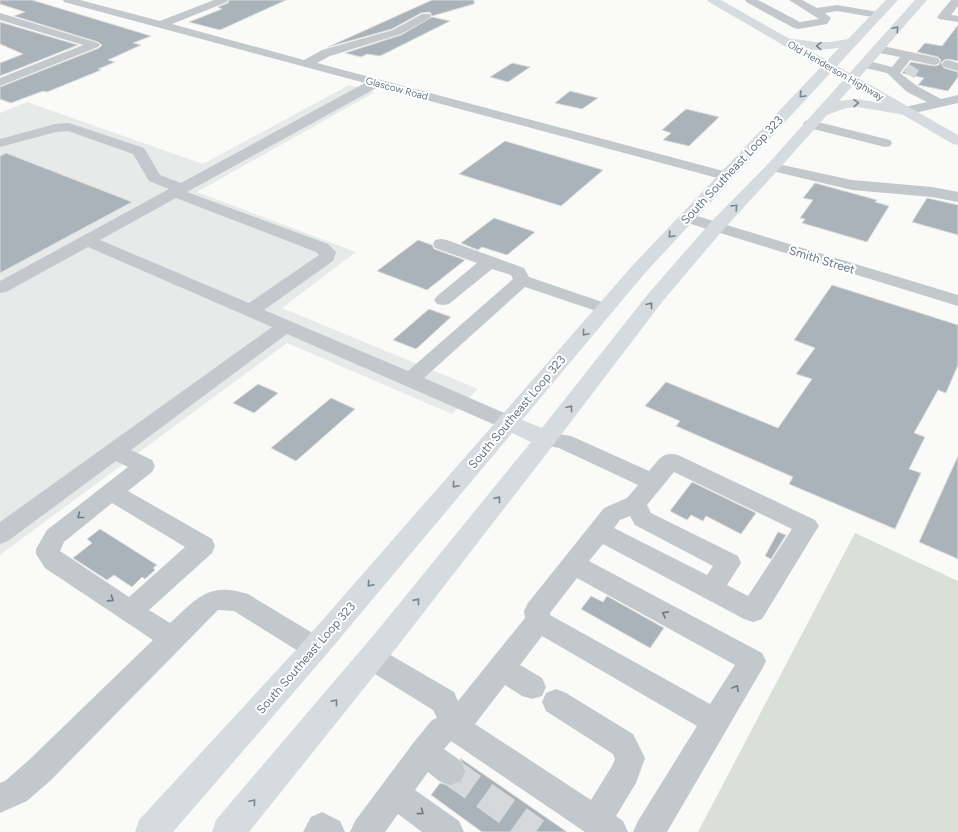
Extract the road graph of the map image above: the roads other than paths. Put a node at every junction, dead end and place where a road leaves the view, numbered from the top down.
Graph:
1 (68, 0) edge
2 (222, 0) edge
3 (713, 0) edge
4 (750, 0) edge
5 (764, 0) edge
6 (794, 0) edge
7 (892, 0) edge
8 (921, 0) edge
9 (956, 0) edge
10 (816, 11) junction
11 (878, 15) junction
12 (0, 16) edge
13 (426, 16) dead end
14 (958, 19) edge
15 (161, 25) junction
16 (804, 25) junction
17 (852, 41) junction
18 (786, 42) junction
19 (878, 50) junction
20 (907, 56) junction
21 (305, 64) junction
22 (865, 64) junction
23 (828, 66) junction
24 (895, 71) junction
25 (919, 72) junction
26 (852, 79) junction
27 (0, 82) edge
28 (375, 82) junction
29 (958, 99) edge
30 (938, 103) junction
31 (906, 111) junction
32 (814, 119) junction
33 (958, 141) edge
34 (0, 143) edge
35 (885, 143) dead end
36 (773, 167) junction
37 (726, 176) junction
38 (178, 190) junction
39 (958, 197) edge
40 (687, 218) junction
41 (716, 227) junction
42 (87, 240) junction
43 (441, 244) dead end
44 (488, 262) junction
45 (522, 280) junction
46 (0, 288) edge
47 (443, 300) dead end
48 (958, 302) edge
49 (605, 309) junction
50 (250, 311) junction
51 (286, 326) junction
52 (410, 380) junction
53 (509, 423) junction
54 (546, 439) junction
55 (115, 451) junction
56 (653, 482) junction
57 (111, 492) junction
58 (635, 504) junction
59 (599, 531) junction
60 (0, 535) edge
61 (572, 564) junction
62 (711, 589) junction
63 (130, 611) junction
64 (538, 621) junction
65 (171, 638) junction
66 (315, 648) junction
67 (372, 658) junction
68 (501, 668) junction
69 (532, 687) dead end
70 (556, 702) dead end
71 (716, 722) junction
72 (455, 727) junction
73 (424, 752) junction
74 (450, 771) tunnel mouth
75 (394, 793) junction
76 (0, 798) edge
77 (604, 827) edge
78 (152, 830) edge
79 (228, 832) edge
80 (319, 832) edge
81 (329, 832) edge
82 (366, 832) edge
83 (448, 832) edge
84 (649, 832) edge

1 - 15 street, Glascow Road
2 - 15 street
3 - 18 main road, Old Henderson Highway
4 - 16 street
5 - 16 street
6 - 10 street
7 - 11 main road, South Southeast Loop 323
19 -> 8 main road
9 - 14 street
10 - 11 street
10 - 16 street
11 - 17 main road, South Southeast Loop 323
12 - 27 street
13 - 21 street
15 - 21 street, Glascow Road
17 -> 18 main road
17 - 23 main road, South Southeast Loop 323
18 - 23 main road, Old Henderson Highway
19 - 20 street
19 - 22 main road
20 - 24 street
20 - 25 street
21 - 28 street, Glascow Road
22 - 24 street
22 - 26 main road
23 - 26 main road, Old Henderson Highway
23 -> 37 main road, South Southeast Loop 323
24 - 25 street
25 - 30 street
26 - 31 main road, Old Henderson Highway
26 - 32 main road
28 - 37 street, Glascow Road
28 - 38 street
29 - 30 street
30 - 31 street
32 -> 31 main road
31 - 33 main road, Old Henderson Highway
32 - 35 street
32 - 36 main road
34 - 38 street
36 - 39 street
41 -> 36 main road
37 - 40 main road, South Southeast Loop 323
38 - 42 street
38 - 50 street
40 - 41 street, Smith Street
40 -> 49 main road, South Southeast Loop 323
41 - 48 street, Smith Street
54 -> 41 main road
42 - 46 street
42 - 50 street
43 - 44 street
44 - 45 street
44 - 47 street
45 - 49 street
45 - 52 street
49 -> 53 main road, South Southeast Loop 323
50 - 51 street
51 - 52 street
51 - 55 street
52 - 53 street
53 - 54 main road
53 -> 66 main road, South Southeast Loop 323
54 - 56 street
67 -> 54 main road
55 - 57 street
55 - 60 street
56 - 58 street
56 - 62 street
57 -> 63 street
57 - 63 street
58 - 59 street
58 - 62 street
59 - 61 street
59 - 62 street
61 - 64 street
71 -> 61 street
63 - 65 street
64 - 68 street
64 - 71 street
65 - 66 street
65 - 76 street
66 - 78 main road, South Southeast Loop 323
67 - 72 street
79 -> 67 main road
68 - 69 street
68 - 72 street
70 - 77 street
71 - 84 street
72 - 73 street
72 - 77 street
73 - 74 street
73 - 75 street
75 - 82 street
75 -> 83 street
80 - 81 street

